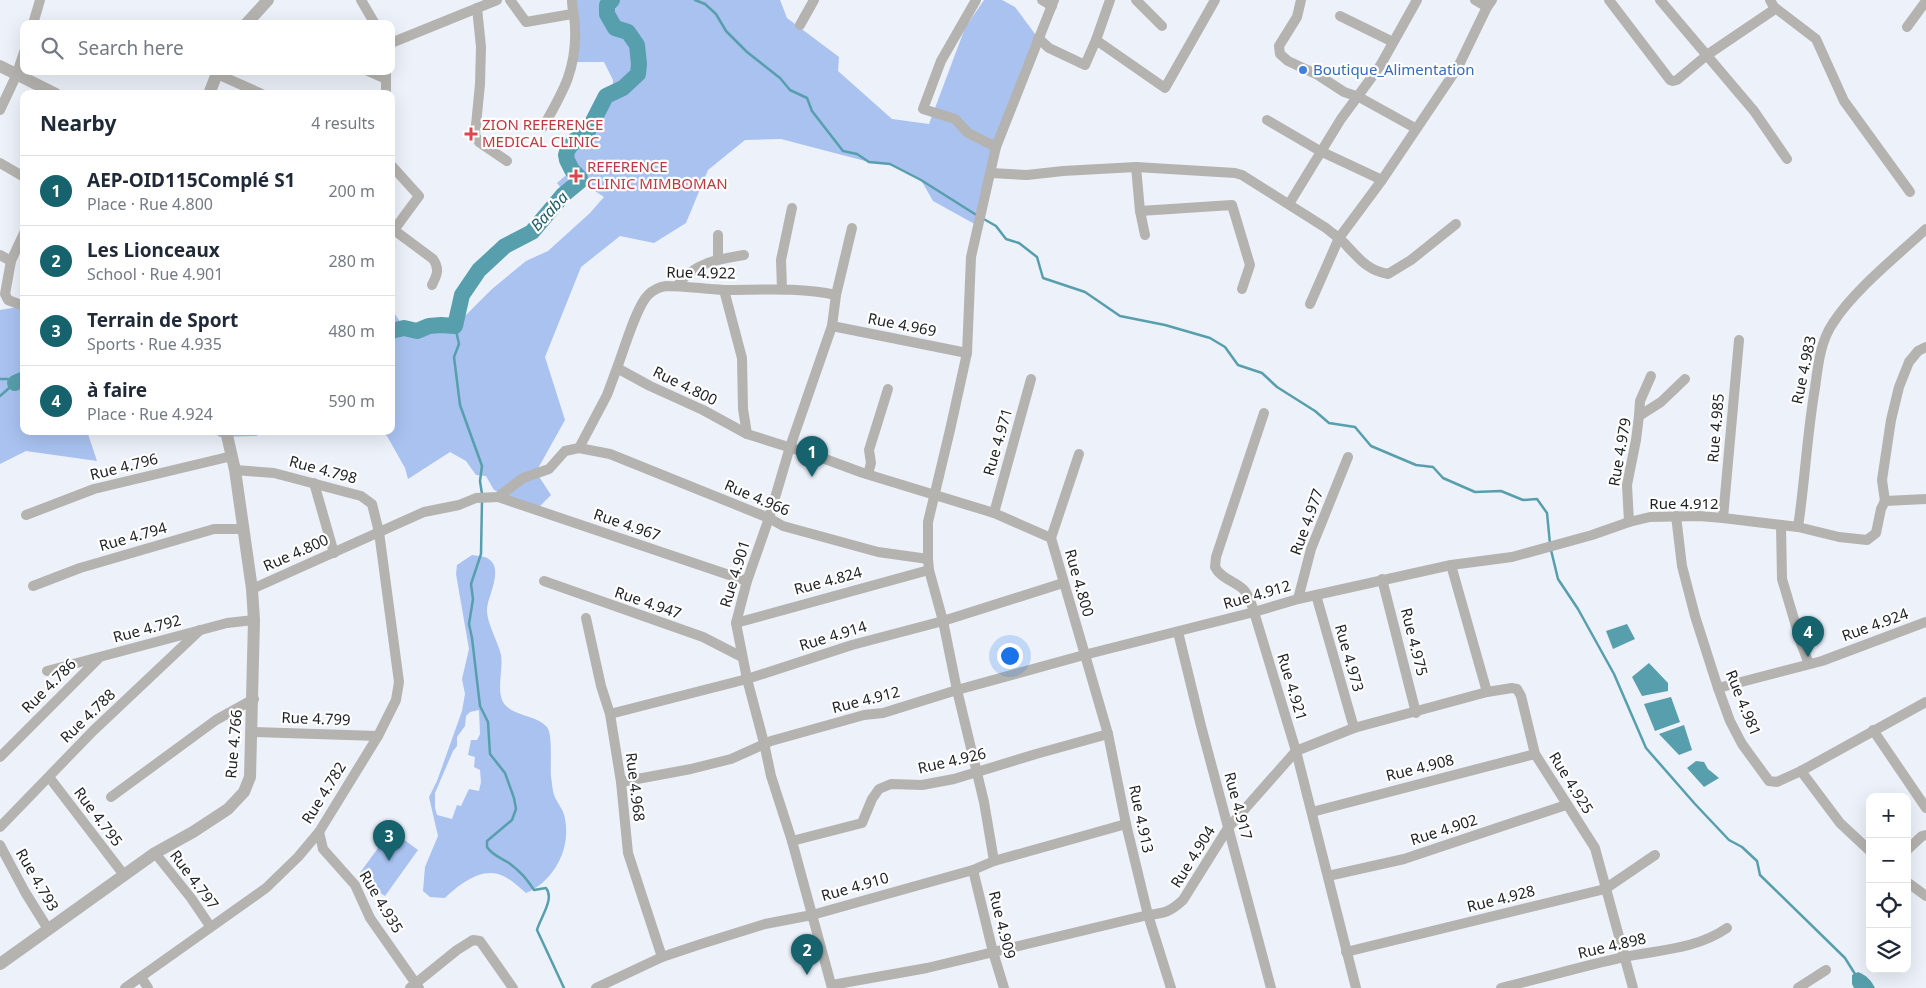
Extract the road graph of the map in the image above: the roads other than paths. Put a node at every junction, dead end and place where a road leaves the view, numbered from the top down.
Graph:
1 (40, 0) edge
2 (268, 0) edge
3 (361, 0) edge
4 (497, 0) edge
5 (510, 0) edge
6 (572, 0) edge
7 (814, 0) edge
8 (976, 0) edge
9 (1042, 0) edge
10 (1110, 0) edge
11 (1136, 0) edge
12 (1215, 0) edge
13 (1301, 0) edge
14 (1417, 0) edge
15 (1475, 0) edge
16 (1609, 0) edge
17 (1660, 0) edge
18 (1926, 1) edge
19 (1053, 3) edge
20 (1490, 4) edge
21 (1772, 4) edge
22 (477, 8) junction
23 (572, 14) junction
24 (1340, 16) dead end
25 (34, 20) edge
26 (251, 20) edge
27 (373, 20) edge
28 (800, 25) dead end
29 (1162, 26) dead end
30 (1907, 27) dead end
31 (1038, 38) junction
32 (1096, 40) junction
33 (395, 41) edge
34 (1393, 42) junction
35 (1707, 55) junction
36 (20, 64) edge
37 (0, 66) edge
38 (216, 75) edge
39 (221, 75) edge
40 (386, 75) edge
41 (16, 76) junction
42 (47, 90) edge
43 (211, 90) edge
44 (253, 90) edge
45 (386, 90) edge
46 (1359, 97) junction
47 (0, 110) edge
48 (1267, 120) dead end
49 (543, 127) dead end
50 (1415, 128) junction
51 (996, 147) junction
52 (1320, 151) junction
53 (1787, 159) dead end
54 (508, 160) dead end
55 (0, 163) edge
56 (1136, 167) junction
57 (395, 169) edge
58 (991, 173) junction
59 (20, 174) edge
60 (1382, 180) junction
61 (1910, 192) dead end
62 (1288, 204) junction
63 (792, 208) dead end
64 (1140, 211) junction
65 (1456, 224) dead end
66 (852, 228) dead end
67 (395, 229) edge
68 (1926, 229) edge
69 (395, 233) edge
70 (718, 235) dead end
71 (1145, 235) dead end
72 (1339, 238) junction
73 (20, 242) edge
74 (0, 255) edge
75 (744, 255) dead end
76 (718, 259) junction
77 (11, 261) junction
78 (432, 285) dead end
79 (678, 286) junction
80 (782, 289) junction
81 (1242, 289) dead end
82 (724, 290) junction
83 (836, 295) junction
84 (20, 304) edge
85 (1310, 304) dead end
86 (832, 326) junction
87 (1739, 340) dead end
88 (1926, 346) edge
89 (967, 353) junction
90 (617, 368) junction
91 (1651, 376) dead end
92 (1684, 378) dead end
93 (1031, 379) dead end
94 (888, 388) dead end
95 (1264, 413) dead end
96 (1639, 416) junction
97 (747, 434) junction
98 (227, 435) edge
99 (790, 447) junction
100 (579, 448) junction
101 (1079, 454) dead end
102 (232, 456) junction
103 (1348, 457) dead end
104 (235, 470) junction
105 (868, 474) junction
106 (314, 483) junction
107 (935, 494) junction
108 (493, 497) junction
109 (1926, 499) edge
110 (1885, 501) junction
111 (994, 513) junction
112 (26, 516) dead end
113 (1676, 516) junction
114 (769, 518) junction
115 (1723, 518) junction
116 (1629, 522) junction
117 (1781, 525) junction
118 (1798, 527) junction
119 (244, 529) junction
120 (379, 532) junction
121 (1051, 538) junction
122 (334, 553) junction
123 (928, 565) junction
124 (1451, 565) junction
125 (1382, 579) junction
126 (544, 581) dead end
127 (747, 581) junction
128 (1063, 583) junction
129 (33, 586) dead end
130 (252, 589) junction
131 (1316, 595) junction
132 (1298, 599) junction
133 (1254, 612) junction
134 (586, 618) dead end
135 (254, 620) junction
136 (943, 621) junction
137 (1926, 622) edge
138 (736, 623) junction
139 (200, 630) junction
140 (1178, 632) junction
141 (1084, 655) junction
142 (742, 657) junction
143 (99, 658) junction
144 (1809, 664) junction
145 (47, 671) dead end
146 (747, 679) junction
147 (1718, 688) junction
148 (956, 690) junction
149 (1487, 692) junction
150 (254, 700) junction
151 (1926, 702) edge
152 (1416, 712) junction
153 (610, 714) junction
154 (1354, 728) junction
155 (1873, 730) junction
156 (253, 732) junction
157 (1108, 734) junction
158 (378, 736) junction
159 (764, 743) junction
160 (1296, 751) junction
161 (1535, 754) junction
162 (0, 757) edge
163 (976, 771) junction
164 (1801, 771) junction
165 (49, 777) junction
166 (621, 782) junction
167 (111, 797) dead end
168 (1566, 805) junction
169 (1926, 808) edge
170 (1312, 812) junction
171 (1126, 824) junction
172 (0, 827) edge
173 (1228, 828) junction
174 (319, 832) junction
175 (1926, 835) edge
176 (792, 841) junction
177 (0, 845) edge
178 (1911, 846) edge
179 (1866, 847) edge
180 (155, 853) junction
181 (1655, 854) dead end
182 (994, 861) junction
183 (973, 870) junction
184 (124, 875) junction
185 (1328, 876) junction
186 (1908, 883) edge
187 (1605, 889) junction
188 (1926, 896) edge
189 (812, 915) junction
190 (1148, 915) junction
191 (210, 926) junction
192 (1727, 928) dead end
193 (48, 929) junction
194 (993, 952) junction
195 (1346, 952) junction
196 (662, 957) junction
197 (1625, 957) junction
198 (0, 964) edge
199 (1826, 970) dead end
200 (141, 977) junction
201 (415, 986) edge
202 (832, 986) edge
203 (125, 988) edge
204 (148, 988) edge
205 (513, 988) edge
206 (596, 988) edge
207 (1004, 988) edge
208 (1171, 988) edge
209 (1270, 988) edge
210 (1356, 988) edge
211 (1501, 988) edge
212 (1633, 988) edge
213 (1798, 988) edge

1 - 25 street
2 - 26 street
3 - 27 street
4 - 22 street
5 - 23 street
6 - 23 street
7 - 28 street
8 - 51 street
9 - 19 street
10 - 32 street
11 - 29 street
12 - 32 street
13 - 46 street
14 - 34 street
15 - 20 street
16 - 35 street
17 - 35 street
18 - 30 street
19 - 31 street
20 - 50 street
21 - 35 street
21 - 61 street
22 - 33 street
22 - 54 street
23 - 49 street
24 - 34 street
31 - 32 street
31 - 51 street
34 - 46 street
35 - 53 street
36 - 41 street
37 - 41 street
38 - 43 street
39 - 44 street
40 - 45 street
41 - 42 street
41 - 47 street
46 - 50 street
46 - 52 street
48 - 52 street
50 - 60 street
51 - 58 street
52 - 60 street
52 - 62 street
55 - 59 street
56 - 58 street
56 - 62 street
56 - 64 street
57 - 67 street
58 - 89 street
60 - 72 street
62 - 72 street
63 - 80 street
64 - 71 street
64 - 81 street
65 - 72 street
66 - 83 street, Rue 4.901
68 - 118 street, Rue 4.983
69 - 78 street
70 - 76 street
72 - 85 street
73 - 77 street
74 - 77 street
75 - 76 street
76 - 79 street
77 - 84 street
79 - 82 street, Rue 4.922
79 - 90 street, Rue 4.922
80 - 82 street, Rue 4.922
80 - 83 street, Rue 4.922
82 - 97 street
83 - 86 street, Rue 4.901
86 - 89 street, Rue 4.969
86 - 99 street, Rue 4.901
87 - 115 street, Rue 4.985
88 - 110 street, Rue 4.912
89 - 107 street
90 - 97 street, Rue 4.800
90 - 100 street
91 - 96 street
92 - 96 street, Rue 4.979
93 - 111 street, Rue 4.971
94 - 105 street
95 - 133 street, Rue 4.921
96 - 116 street, Rue 4.979
97 - 99 street, Rue 4.800
98 - 102 street, Rue 4.766
99 - 105 street, Rue 4.800
99 - 114 street, Rue 4.901
100 - 108 street, Rue 4.800
100 - 114 street, Rue 4.966
101 - 121 street
102 - 104 street, Rue 4.766
102 - 112 street, Rue 4.796
103 - 132 street, Rue 4.977
104 - 106 street, Rue 4.798
104 - 119 street, Rue 4.766
105 - 107 street, Rue 4.800
106 - 120 street, Rue 4.798
106 - 122 street
107 - 111 street, Rue 4.800
107 - 123 street
108 - 120 street, Rue 4.800
108 - 127 street, Rue 4.967
109 - 110 street
110 - 118 street, Rue 4.912
111 - 121 street, Rue 4.800
113 - 115 street, Rue 4.912
113 - 116 street, Rue 4.912
113 - 147 street, Rue 4.981
114 - 123 street, Rue 4.966
114 - 127 street, Rue 4.901
115 - 117 street, Rue 4.912
116 - 124 street, Rue 4.912
117 - 118 street, Rue 4.912
117 - 144 street
119 - 129 street, Rue 4.794
119 - 130 street, Rue 4.766
120 - 122 street, Rue 4.800
120 - 158 street, Rue 4.782
121 - 128 street, Rue 4.800
122 - 130 street, Rue 4.800
123 - 136 street
123 - 138 street, Rue 4.824
124 - 125 street, Rue 4.912
124 - 149 street
125 - 131 street, Rue 4.912
125 - 152 street, Rue 4.975
126 - 142 street, Rue 4.947
127 - 138 street, Rue 4.901
128 - 136 street, Rue 4.914
128 - 141 street, Rue 4.800
130 - 135 street, Rue 4.766
131 - 132 street, Rue 4.912
131 - 154 street, Rue 4.973
132 - 133 street, Rue 4.912
133 - 140 street, Rue 4.912
133 - 160 street, Rue 4.921
134 - 153 street, Rue 4.968
135 - 139 street, Rue 4.792
135 - 150 street, Rue 4.766
136 - 146 street, Rue 4.914
136 - 148 street
137 - 144 street, Rue 4.924
138 - 142 street, Rue 4.901
139 - 143 street, Rue 4.792
139 - 165 street, Rue 4.788
140 - 141 street, Rue 4.912
140 - 173 street, Rue 4.917
141 - 148 street, Rue 4.912
141 - 157 street, Rue 4.913
142 - 146 street, Rue 4.901
143 - 145 street, Rue 4.792
143 - 162 street, Rue 4.786
144 - 147 street, Rue 4.924
146 - 153 street, Rue 4.914
146 - 159 street, Rue 4.901
147 - 164 street, Rue 4.981
148 - 159 street, Rue 4.912
148 - 163 street
149 - 152 street, Rue 4.904
149 - 161 street, Rue 4.925
150 - 156 street, Rue 4.766
150 - 167 street
151 - 155 street, Rue 4.981
152 - 154 street, Rue 4.904
153 - 166 street, Rue 4.968
154 - 160 street, Rue 4.904
155 - 164 street, Rue 4.981
155 - 169 street
156 - 158 street, Rue 4.799
156 - 180 street, Rue 4.766
157 - 163 street, Rue 4.926
157 - 171 street, Rue 4.913
158 - 174 street, Rue 4.782
159 - 166 street, Rue 4.912
159 - 176 street, Rue 4.901
160 - 170 street, Rue 4.921
160 - 173 street, Rue 4.904
161 - 168 street, Rue 4.925
161 - 170 street, Rue 4.908
163 - 176 street, Rue 4.926
163 - 182 street
164 - 179 street
165 - 172 street, Rue 4.788
165 - 184 street, Rue 4.795
166 - 196 street, Rue 4.968
168 - 185 street, Rue 4.902
168 - 187 street, Rue 4.925
170 - 185 street, Rue 4.921
171 - 182 street, Rue 4.910
171 - 190 street, Rue 4.913
173 - 190 street, Rue 4.904
173 - 209 street, Rue 4.917
174 - 191 street, Rue 4.782
174 - 201 street, Rue 4.935
175 - 178 street
176 - 189 street, Rue 4.901
177 - 193 street, Rue 4.793
180 - 184 street, Rue 4.766
180 - 191 street, Rue 4.797
181 - 187 street, Rue 4.928
182 - 183 street, Rue 4.910
183 - 189 street, Rue 4.910
183 - 194 street, Rue 4.909
184 - 193 street, Rue 4.766
185 - 195 street, Rue 4.921
186 - 188 street
187 - 195 street, Rue 4.928
187 - 197 street, Rue 4.925
189 - 196 street, Rue 4.910
189 - 202 street, Rue 4.901
190 - 194 street, Rue 4.904
190 - 208 street, Rue 4.913
191 - 200 street, Rue 4.782
192 - 197 street, Rue 4.898
193 - 198 street, Rue 4.766
194 - 202 street, Rue 4.904
194 - 207 street, Rue 4.909
195 - 210 street, Rue 4.921
196 - 206 street, Rue 4.910
197 - 211 street, Rue 4.898
197 - 212 street, Rue 4.925
199 - 213 street
200 - 203 street, Rue 4.782
200 - 204 street
201 - 205 street

